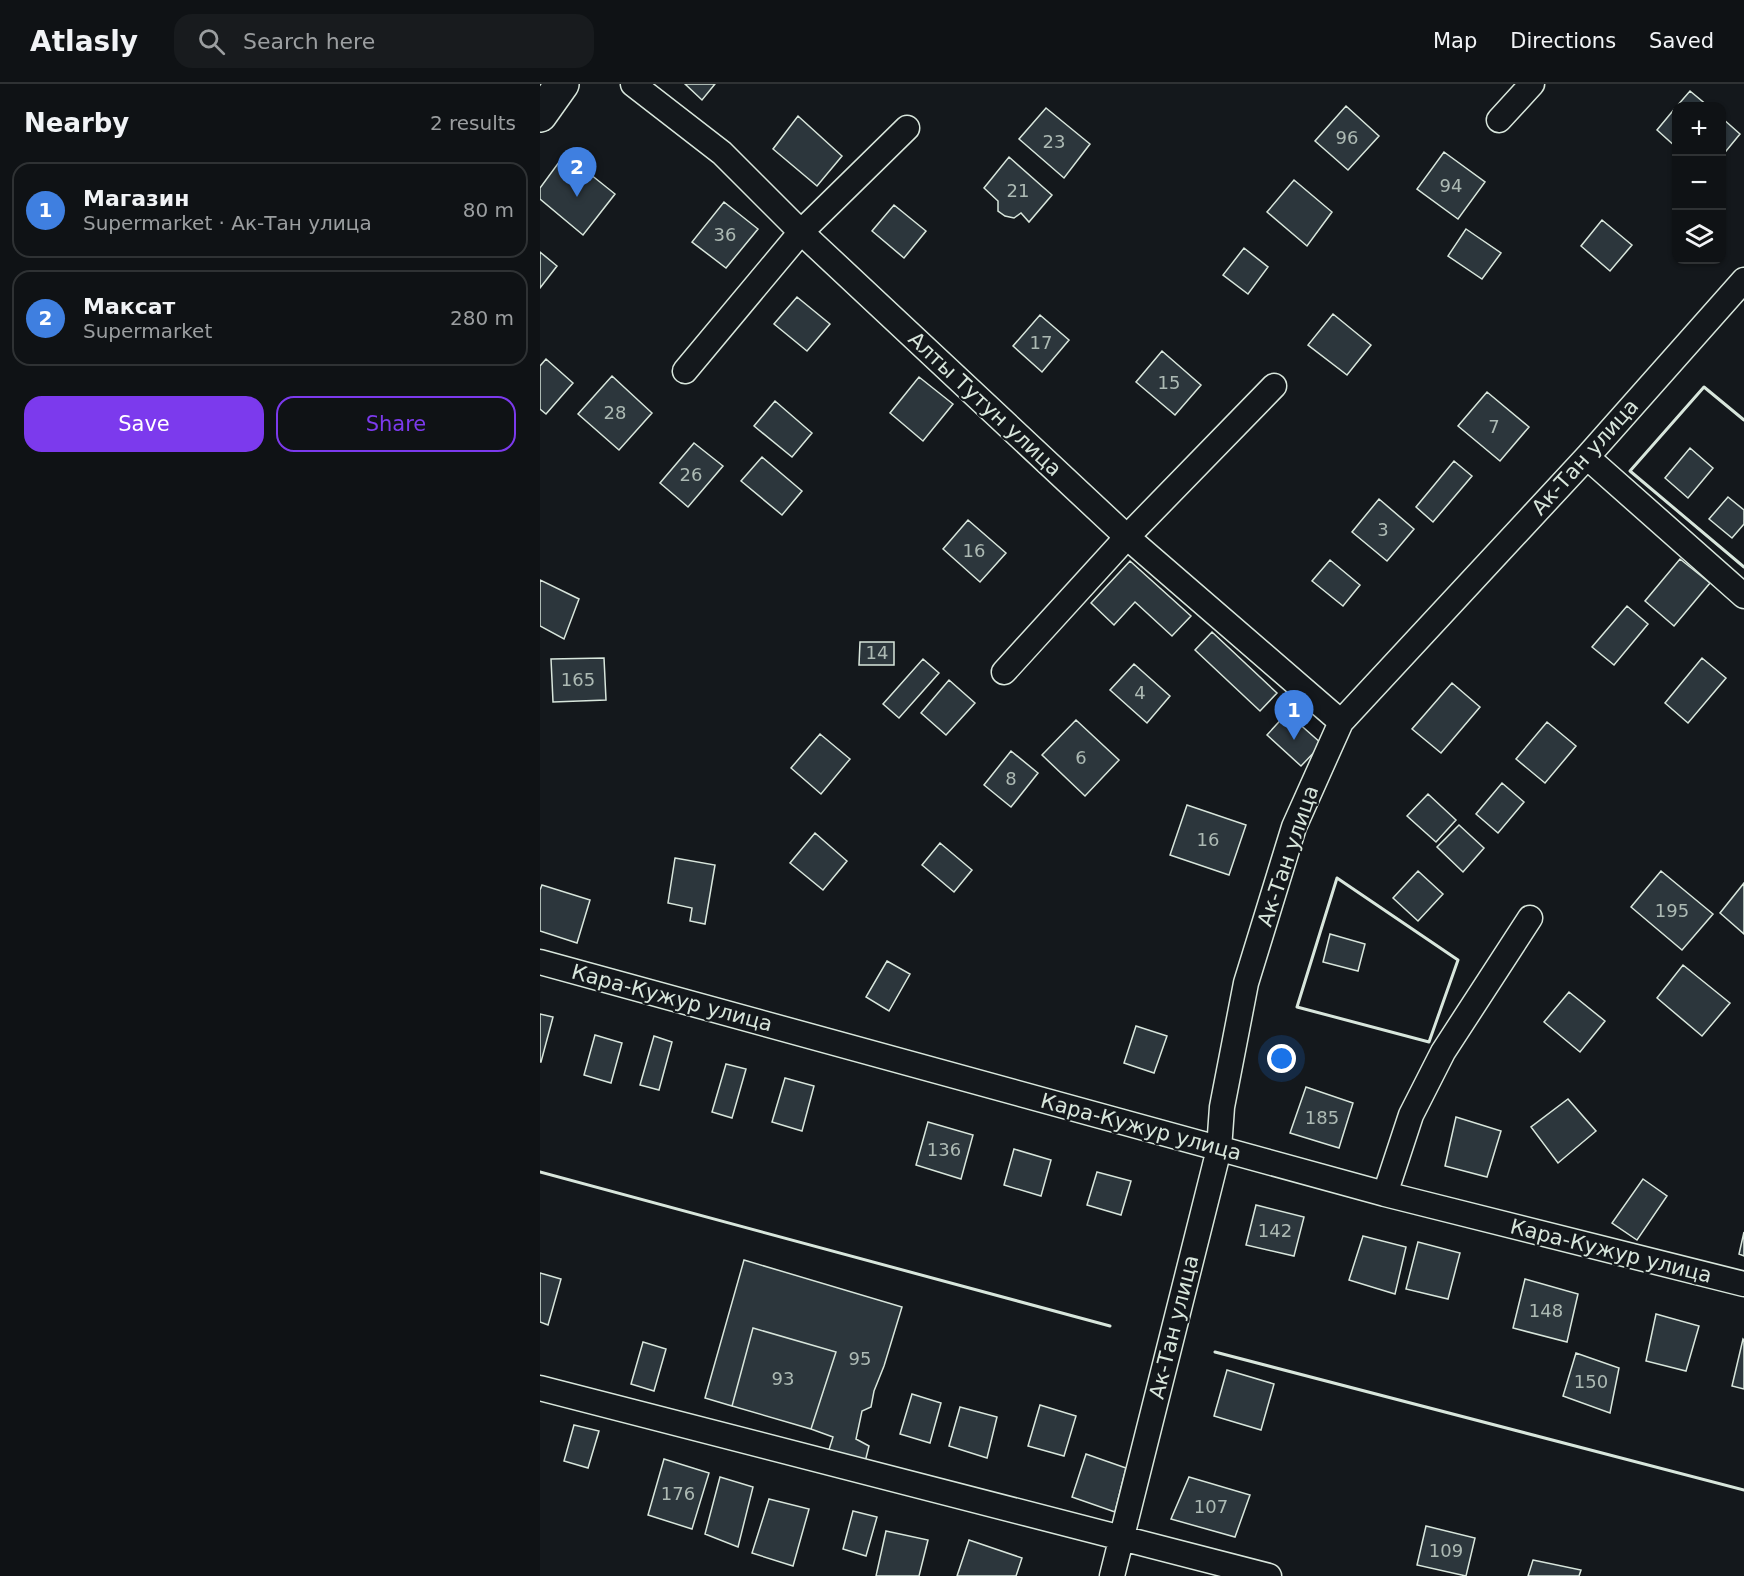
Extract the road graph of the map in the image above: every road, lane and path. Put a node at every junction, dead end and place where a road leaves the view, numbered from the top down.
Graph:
1 (562, 84) edge
2 (633, 84) edge
3 (1532, 84) edge
4 (540, 115) edge
5 (1499, 120) dead end
6 (907, 128) dead end
7 (801, 232) junction
8 (1744, 280) edge
9 (685, 371) dead end
10 (1274, 386) dead end
11 (1587, 457) junction
12 (1127, 537) junction
13 (1744, 596) edge
14 (1004, 672) dead end
15 (1341, 722) junction
16 (1530, 918) dead end
17 (540, 962) edge
18 (1219, 1149) junction
19 (1385, 1194) junction
20 (1744, 1284) edge
21 (540, 1388) edge
22 (1121, 1537) junction
23 (1112, 1576) edge
24 (1269, 1576) edge

1 - 4 main road
2 - 7 street, Алты Тутун улица
3 - 5 street
6 - 7 street
7 - 9 street
7 - 12 street, Алты Тутун улица
8 - 11 street, Ак-Тан улица
10 - 12 street
11 - 13 street
11 - 15 street, Ак-Тан улица
12 - 14 street
12 - 15 street, Алты Тутун улица
15 - 18 street, Ак-Тан улица
16 - 19 street
17 - 18 street, Кара-Кужур улица
18 - 19 street, Кара-Кужур улица
18 - 22 street, Ак-Тан улица
19 - 20 street, Кара-Кужур улица
21 - 22 street
22 - 23 street, Ак-Тан улица
22 - 24 street

